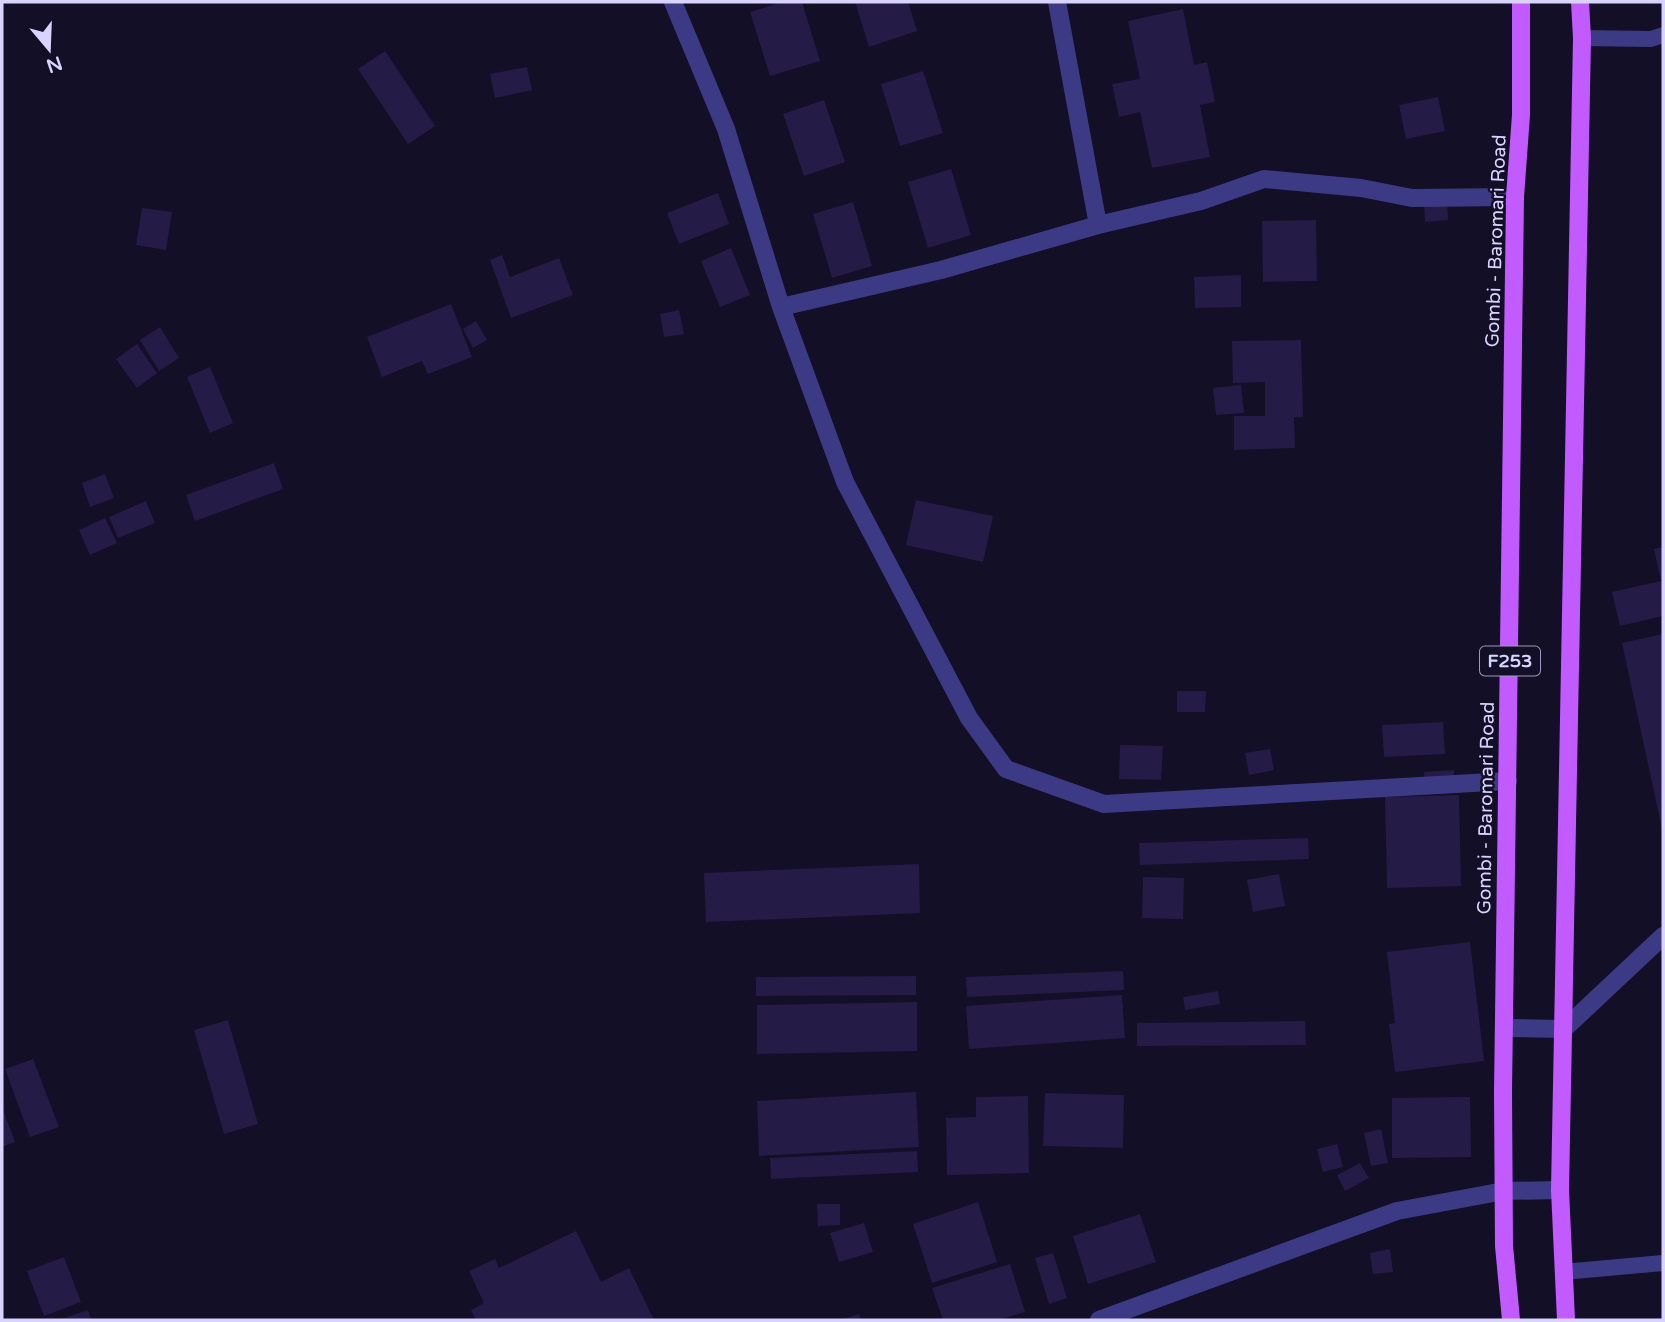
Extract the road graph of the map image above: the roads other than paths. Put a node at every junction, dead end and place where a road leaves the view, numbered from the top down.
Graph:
1 (673, 2) edge
2 (1057, 2) edge
3 (1521, 2) edge
4 (1580, 2) edge
5 (1663, 35) edge
6 (1582, 38) junction
7 (1515, 197) junction
8 (1098, 225) junction
9 (781, 307) junction
10 (1508, 782) junction
11 (1663, 936) edge
12 (1504, 1028) junction
13 (1564, 1029) junction
14 (1560, 1190) junction
15 (1504, 1191) junction
16 (1663, 1263) edge
17 (1563, 1272) junction
18 (1099, 1320) edge
19 (1511, 1320) edge
20 (1566, 1320) edge

1 - 9 street
2 - 8 street
3 - 7 main road, Gombi - Baromari Road / F253
4 - 6 main road
5 - 6 lane
6 - 13 main road
7 - 8 street
7 - 10 main road, Gombi - Baromari Road / F253
8 - 9 street
9 - 10 street
10 - 12 main road, Gombi - Baromari Road / F253
11 - 13 street
12 - 13 street
12 - 15 main road, Gombi - Baromari Road / F253
13 - 14 main road
14 - 15 street
14 - 17 main road
15 - 18 street
15 - 19 main road, Gombi - Baromari Road / F253
16 - 17 lane
17 - 20 main road

